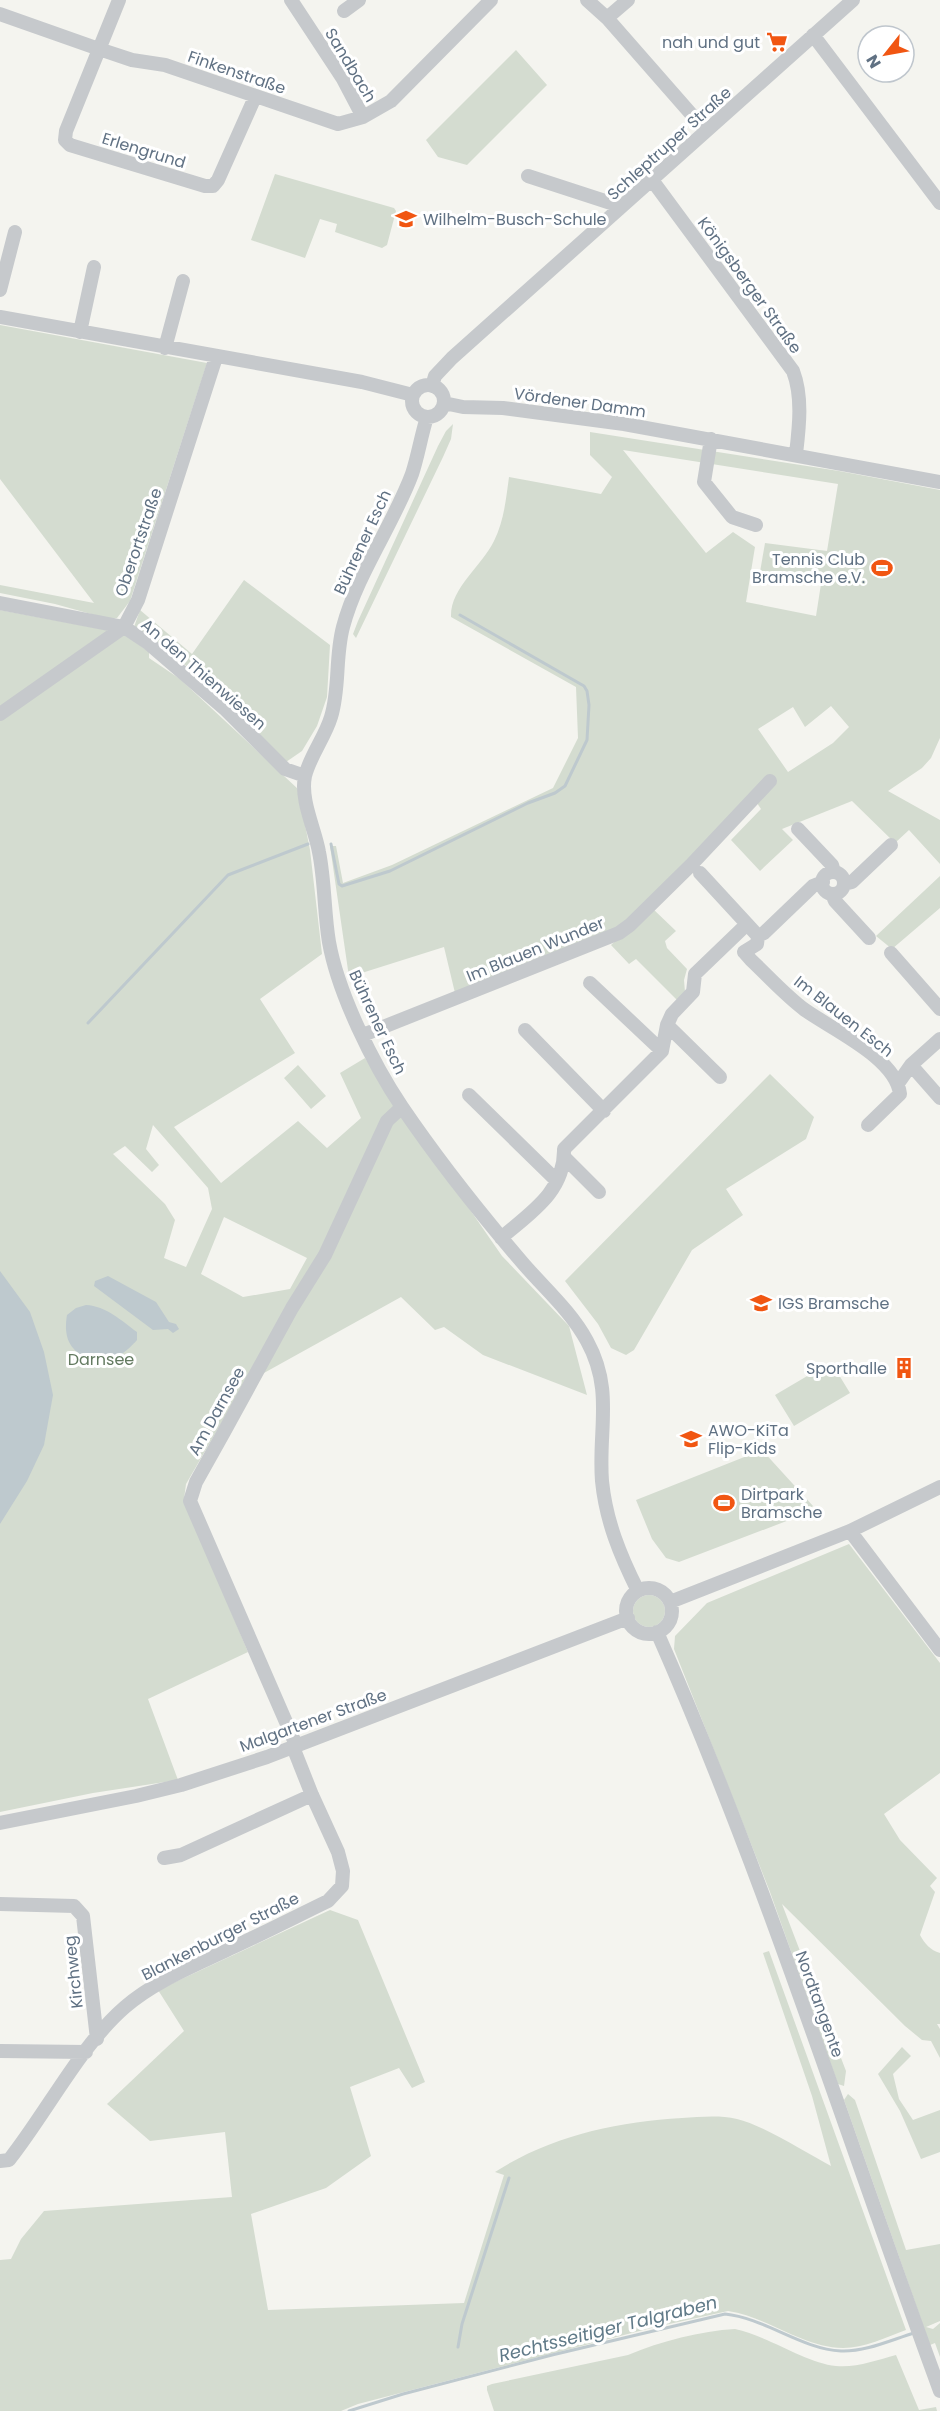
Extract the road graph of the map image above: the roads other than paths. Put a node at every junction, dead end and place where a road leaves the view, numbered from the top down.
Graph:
1 (119, 0) edge
2 (291, 0) edge
3 (359, 0) edge
4 (491, 0) edge
5 (587, 0) edge
6 (628, 0) edge
7 (853, 0) edge
8 (344, 11) dead end
9 (0, 14) edge
10 (606, 18) junction
11 (813, 35) junction
12 (99, 49) junction
13 (255, 97) junction
14 (363, 117) junction
15 (706, 131) junction
16 (528, 176) dead end
17 (652, 180) junction
18 (940, 203) edge
19 (619, 210) junction
20 (15, 232) dead end
21 (94, 267) dead end
22 (183, 281) dead end
23 (0, 290) edge
24 (0, 317) edge
25 (80, 332) junction
26 (165, 348) junction
27 (216, 357) junction
28 (432, 386) junction
29 (413, 395) junction
30 (444, 403) junction
31 (427, 417) junction
32 (711, 439) junction
33 (796, 454) junction
34 (940, 482) edge
35 (756, 525) dead end
36 (0, 603) edge
37 (124, 627) junction
38 (0, 714) edge
39 (305, 776) junction
40 (770, 782) dead end
41 (798, 828) dead end
42 (891, 845) dead end
43 (834, 872) junction
44 (700, 873) dead end
45 (823, 882) junction
46 (844, 884) junction
47 (832, 894) junction
48 (747, 924) junction
49 (758, 936) junction
50 (869, 938) dead end
51 (730, 942) junction
52 (744, 952) junction
53 (891, 953) dead end
54 (590, 983) dead end
55 (940, 1009) edge
56 (667, 1024) junction
57 (525, 1030) dead end
58 (363, 1035) junction
59 (940, 1039) edge
60 (662, 1051) junction
61 (911, 1065) junction
62 (720, 1077) dead end
63 (899, 1082) junction
64 (469, 1095) dead end
65 (940, 1098) edge
66 (402, 1107) junction
67 (604, 1111) junction
68 (868, 1125) dead end
69 (564, 1157) junction
70 (557, 1181) junction
71 (599, 1192) dead end
72 (501, 1238) junction
73 (940, 1487) edge
74 (850, 1531) junction
75 (638, 1591) junction
76 (670, 1602) junction
77 (628, 1618) junction
78 (657, 1632) junction
79 (940, 1650) edge
80 (294, 1746) junction
81 (312, 1795) junction
82 (0, 1823) edge
83 (164, 1858) dead end
84 (0, 1904) edge
85 (97, 2039) junction
86 (0, 2051) edge
87 (86, 2052) junction
88 (0, 2160) edge
89 (940, 2391) edge

1 - 12 street
2 - 14 street, Sandbach
3 - 8 street
4 - 14 street
5 - 10 street
6 - 10 street
7 - 11 street, Schleptruper Straße
9 - 12 street, Finkenstraße
10 - 15 street
11 - 15 street, Schleptruper Straße
11 - 18 street
12 - 13 street, Finkenstraße
12 - 13 street, Erlengrund
13 - 14 street, Finkenstraße
15 - 17 street, Schleptruper Straße
16 - 19 street
17 - 19 street, Schleptruper Straße
17 - 33 street, Königsberger Straße
19 - 28 street, Schleptruper Straße
20 - 23 street
21 - 25 street
22 - 26 street
24 - 25 street
25 - 26 street
26 - 27 street
27 - 29 street
27 - 37 street, Oberortstraße
28 - 29 street
28 - 30 street
29 - 31 street
30 - 31 street
30 - 32 street, Vördener Damm
31 - 39 street, Bührener Esch
32 - 33 street, Vördener Damm
32 - 35 street
33 - 34 street, Vördener Damm
36 - 37 street, An den Thienwiesen
37 - 38 street, Oberortstraße
37 - 39 street, An den Thienwiesen
39 - 58 street, Bührener Esch
40 - 58 street, Im Blauen Wunder
41 - 43 street
42 - 46 street
43 - 45 street
43 - 46 street
44 - 48 street
45 - 47 street
45 - 49 street
46 - 47 street
47 - 50 street
48 - 49 street
48 - 51 street
49 - 52 street
51 - 52 street, Im Blauen Esch
51 - 56 street
52 - 63 street, Im Blauen Esch
53 - 55 street
54 - 60 street
56 - 60 street
56 - 62 street
57 - 67 street
58 - 66 street, Bührener Esch
59 - 61 street, Im Blauen Esch
60 - 67 street
61 - 63 street, Im Blauen Esch
61 - 65 street, Im Blauen Esch
63 - 68 street, Im Blauen Esch
64 - 70 street
66 - 72 street, Bührener Esch
66 - 80 street, Am Darnsee
67 - 69 street
69 - 70 street
69 - 71 street
70 - 72 street
72 - 75 street, Bührener Esch
73 - 74 street
74 - 76 street
74 - 79 street
75 - 76 street
75 - 77 street
76 - 78 street
77 - 78 street
77 - 80 street, Malgartener Straße
78 - 89 street, Nordtangente
80 - 81 street, Blankenburger Straße
80 - 82 street, Malgartener Straße
81 - 83 street
81 - 85 street, Blankenburger Straße
84 - 85 street, Kirchweg
85 - 87 street, Blankenburger Straße
86 - 87 street
87 - 88 street, Blankenburger Straße

